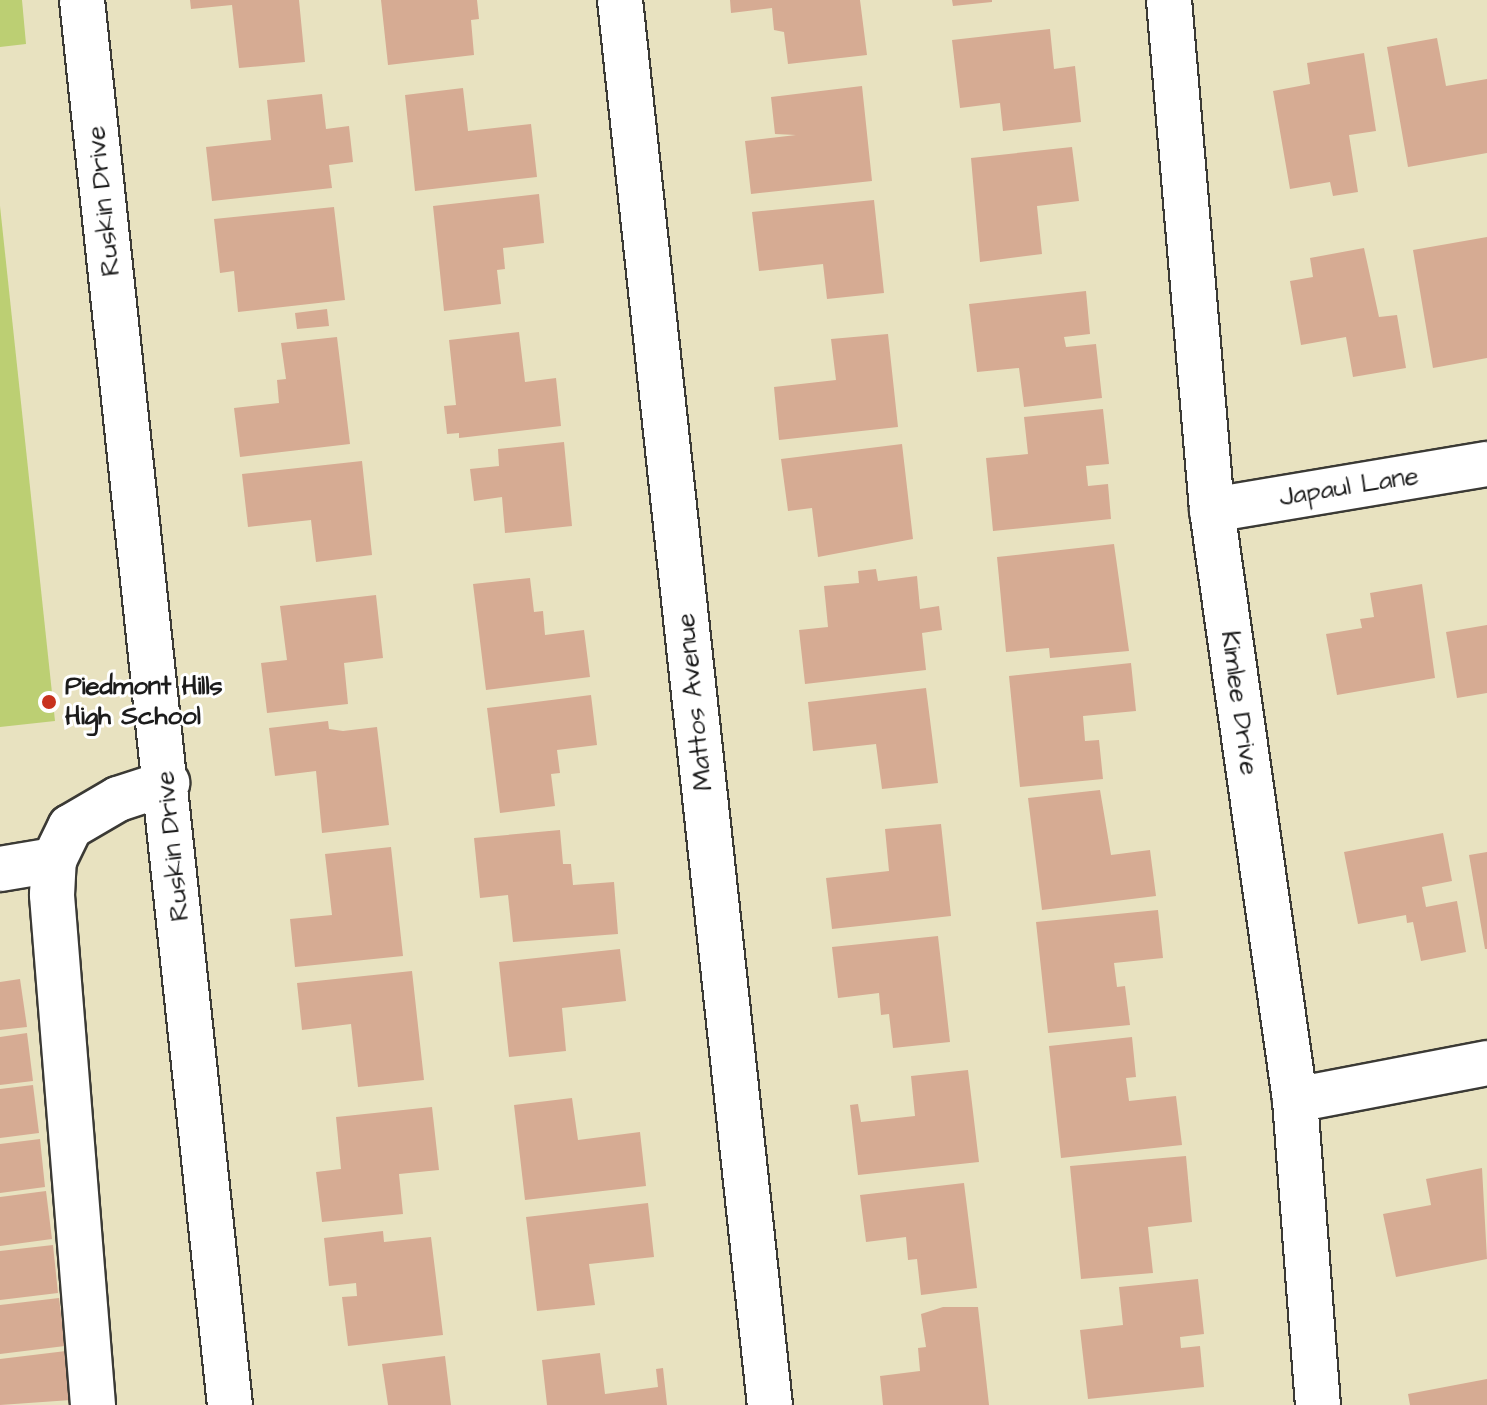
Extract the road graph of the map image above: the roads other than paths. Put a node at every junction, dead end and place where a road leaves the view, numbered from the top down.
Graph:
1 (82, 0) edge
2 (620, 0) edge
3 (1169, 0) edge
4 (1487, 464) edge
5 (1212, 510) junction
6 (167, 783) junction
7 (54, 860) junction
8 (0, 869) edge
9 (1487, 1063) edge
10 (1295, 1100) junction
11 (93, 1405) edge
12 (230, 1405) edge
13 (770, 1405) edge
14 (1318, 1405) edge

1 - 6 street, Ruskin Drive
2 - 13 street, Mattos Avenue
3 - 5 street, Kimlee Drive
4 - 5 street, Japaul Lane
5 - 10 street, Kimlee Drive
6 - 7 street
6 - 12 street, Ruskin Drive
7 - 8 street
7 - 11 street
9 - 10 street
10 - 14 street, Kimlee Drive

